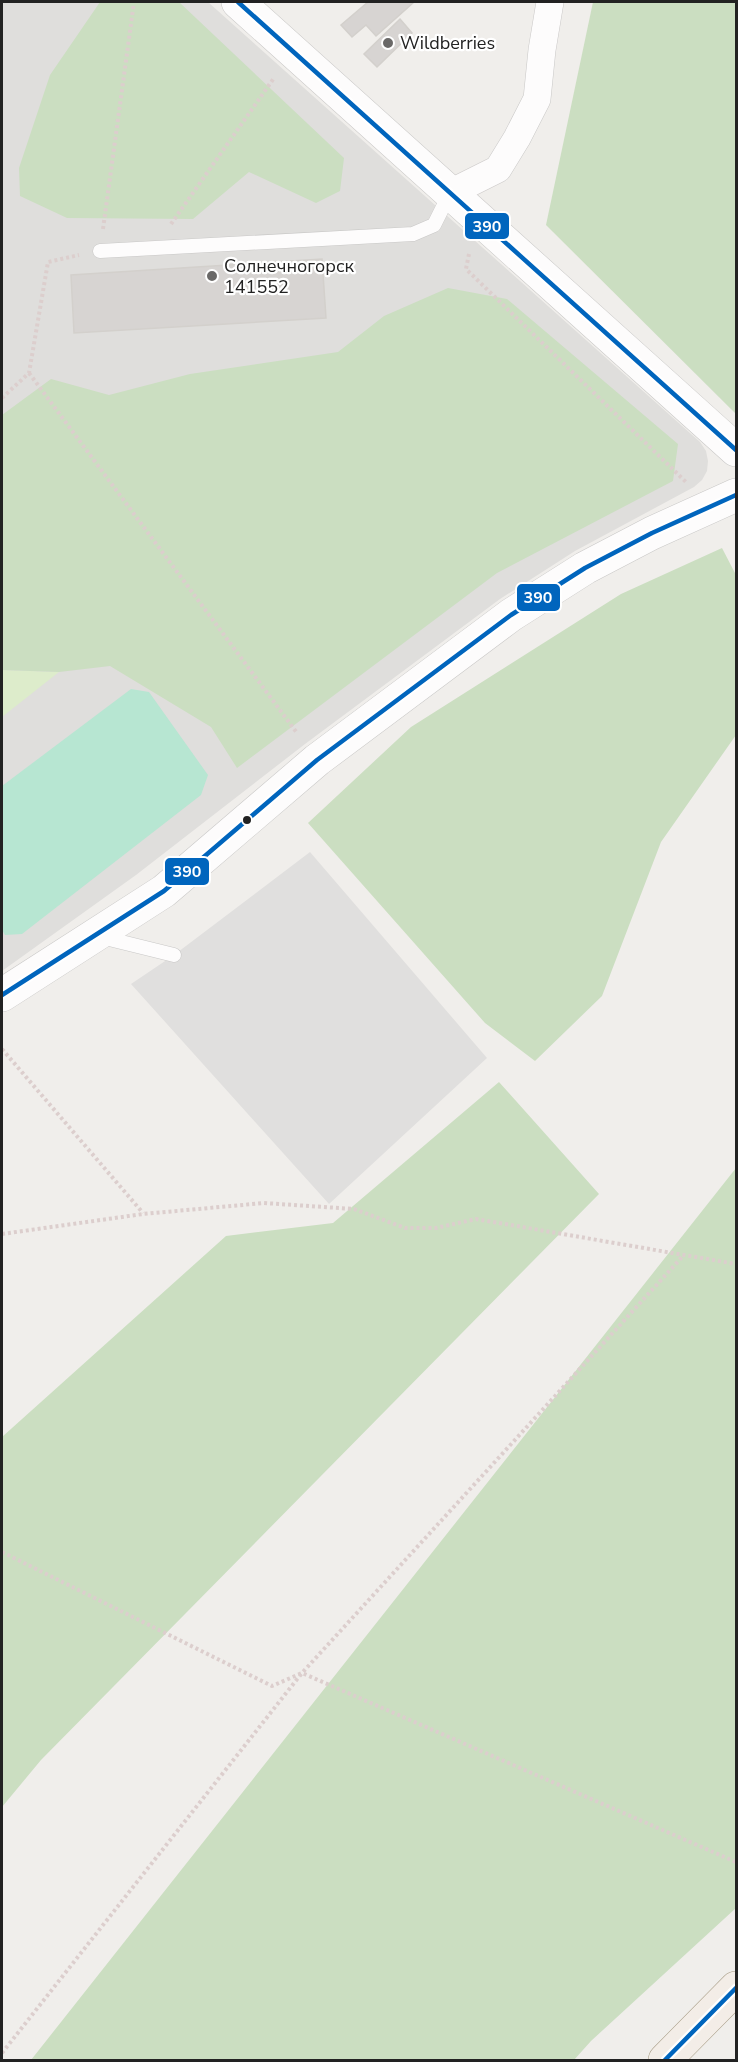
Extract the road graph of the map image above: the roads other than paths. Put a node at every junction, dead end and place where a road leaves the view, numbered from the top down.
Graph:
1 (238, 2) edge
2 (550, 2) edge
3 (450, 193) junction
4 (100, 251) road end
5 (736, 450) edge
6 (724, 500) edge
7 (96, 936) junction
8 (174, 955) dead end
9 (2, 995) edge
10 (736, 1988) edge
11 (665, 2061) edge

1 - 3 street
2 - 3 street
3 - 4 lane
3 - 5 street
6 - 7 street
7 - 8 lane
7 - 9 street
10 - 11 main road

